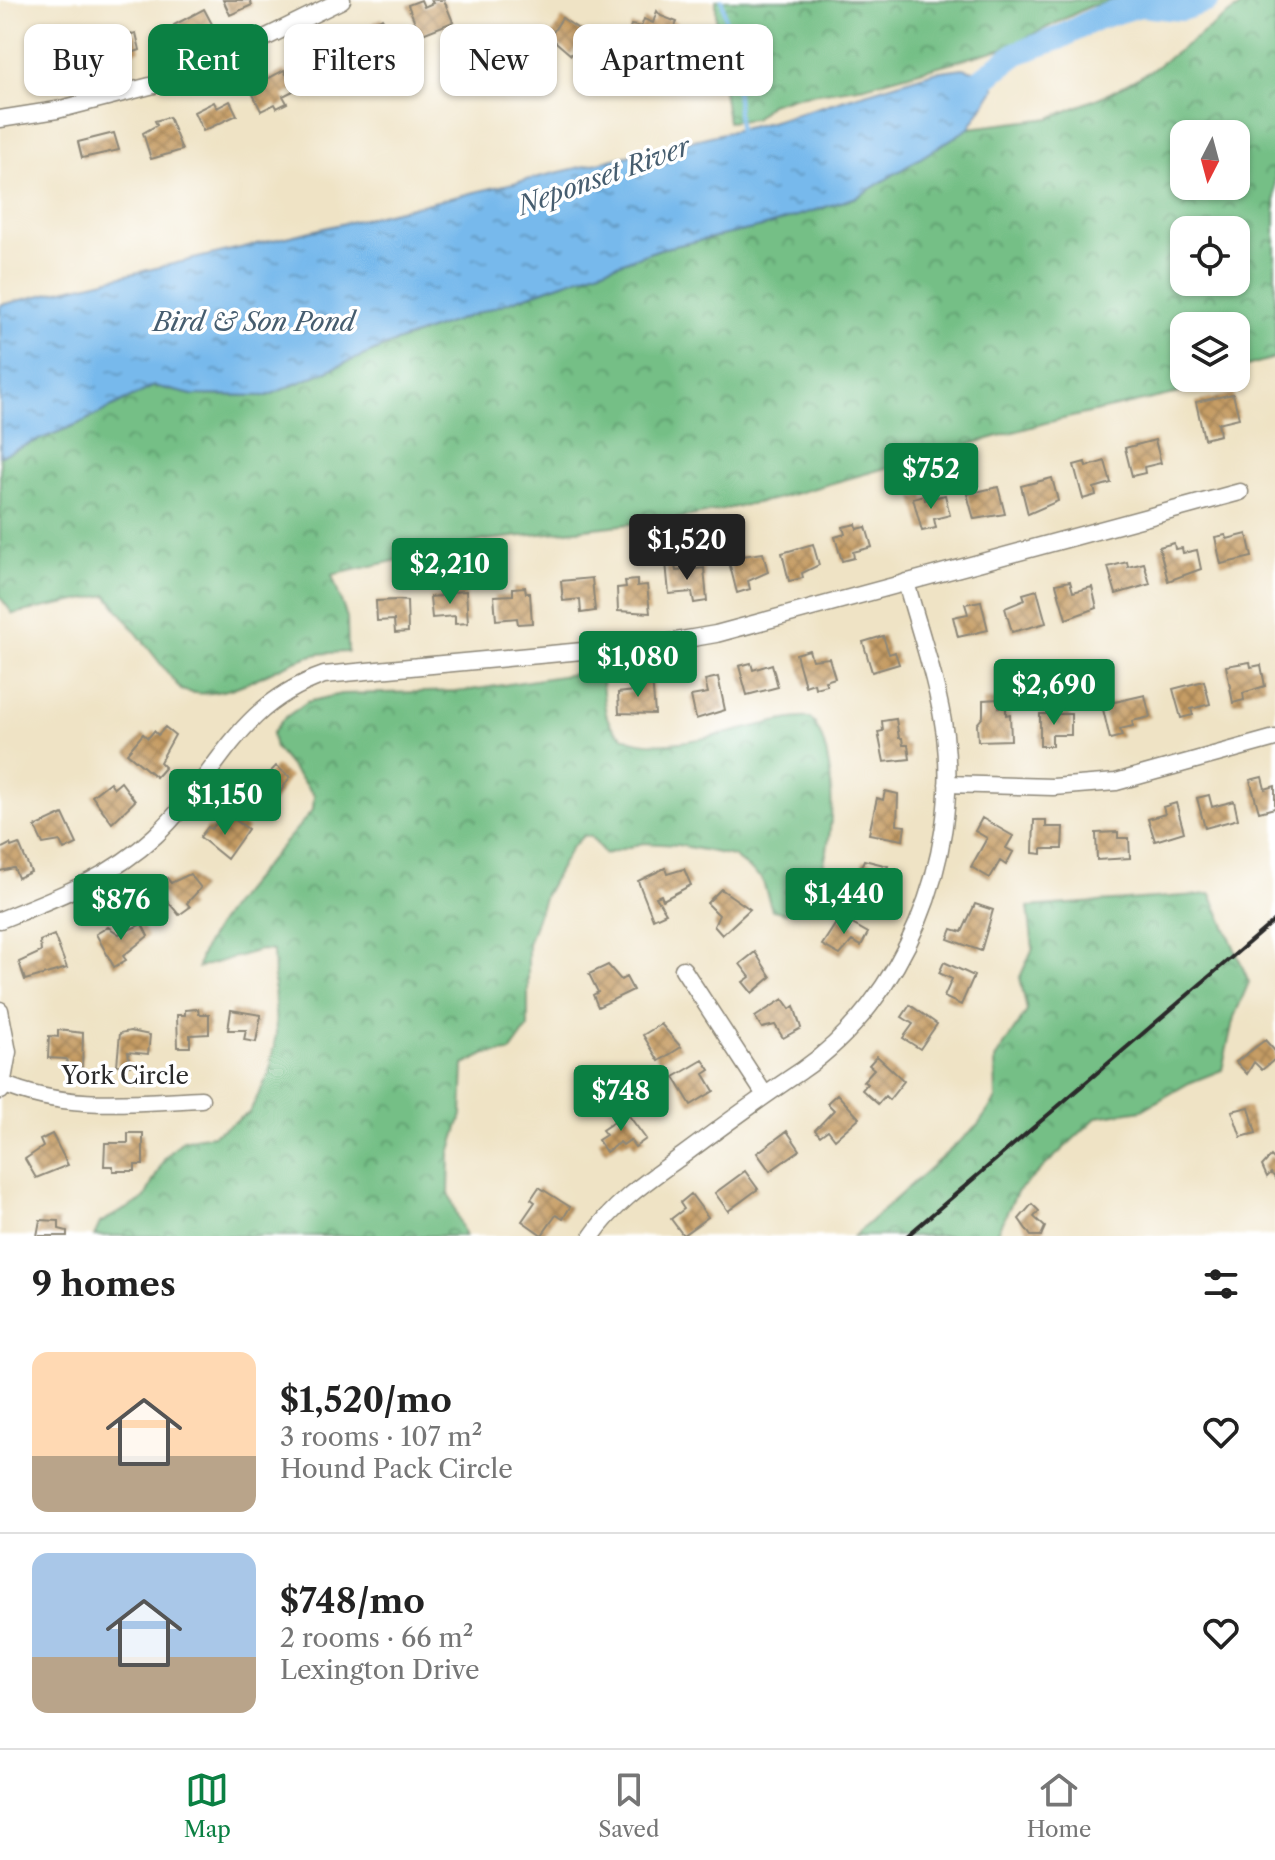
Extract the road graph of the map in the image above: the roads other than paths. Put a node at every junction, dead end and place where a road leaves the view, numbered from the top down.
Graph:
1 (342, 0) edge
2 (0, 119) edge
3 (1240, 492) dead end
4 (906, 582) junction
5 (1275, 738) edge
6 (947, 784) junction
7 (0, 920) edge
8 (683, 969) dead end
9 (0, 1010) edge
10 (2, 1088) edge
11 (765, 1095) junction
12 (201, 1099) dead end
13 (592, 1236) edge

1 - 2 street
3 - 4 street
4 - 6 street
4 - 7 street
5 - 6 street
6 - 11 street
8 - 11 street
9 - 10 street
10 - 12 street, York Circle
11 - 13 street

